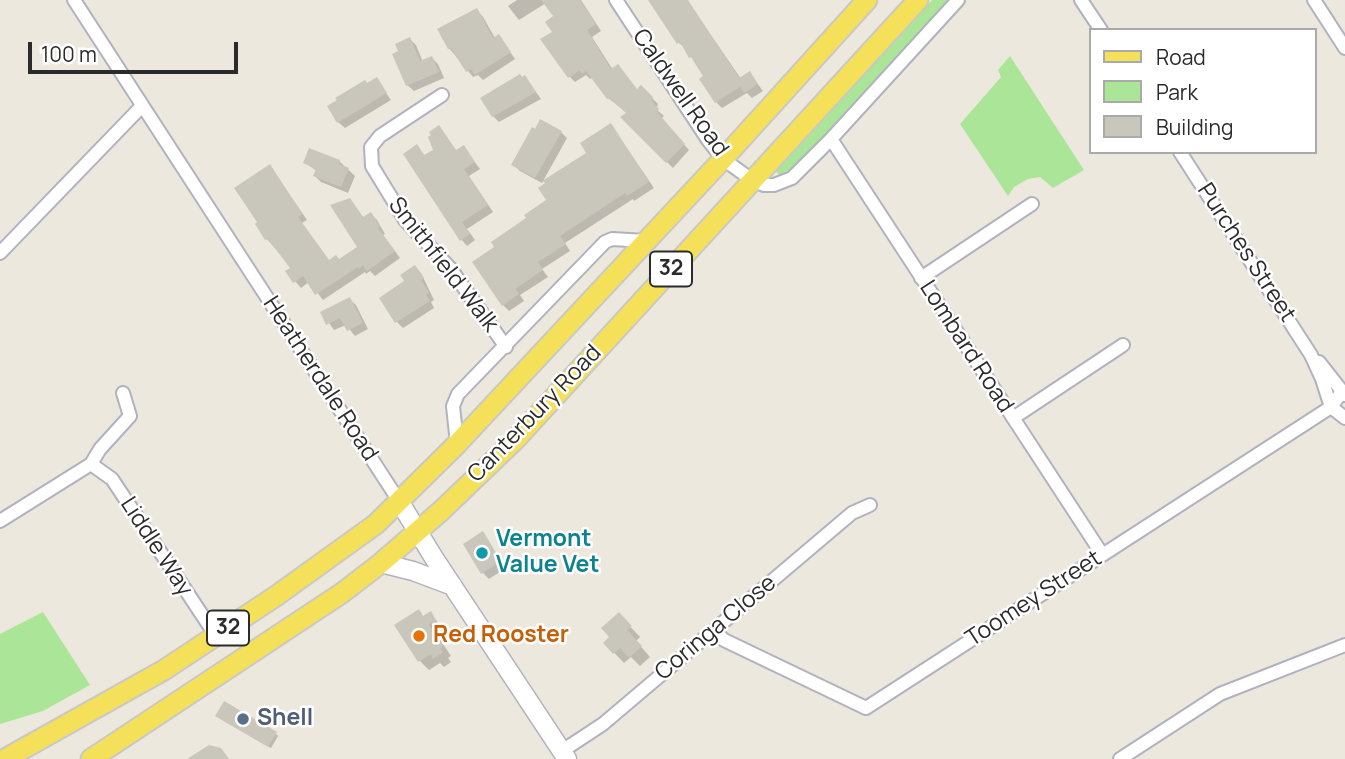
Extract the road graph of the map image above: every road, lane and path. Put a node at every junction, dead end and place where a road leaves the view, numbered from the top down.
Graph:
1 (74, 0) edge
2 (617, 0) edge
3 (867, 0) edge
4 (918, 0) edge
5 (958, 0) edge
6 (1081, 0) edge
7 (1314, 0) edge
8 (1100, 28) edge
9 (1345, 48) edge
10 (442, 95) dead end
11 (142, 106) junction
12 (831, 139) junction
13 (1181, 154) edge
14 (723, 159) junction
15 (752, 180) junction
16 (1032, 204) dead end
17 (646, 241) junction
18 (0, 253) edge
19 (921, 278) junction
20 (1123, 345) dead end
21 (506, 347) junction
22 (1311, 355) junction
23 (123, 393) dead end
24 (1343, 394) edge
25 (1331, 407) junction
26 (1013, 418) junction
27 (1345, 418) edge
28 (457, 444) junction
29 (91, 464) junction
30 (399, 501) junction
31 (870, 505) dead end
32 (0, 521) edge
33 (418, 531) junction
34 (1102, 554) junction
35 (381, 563) junction
36 (453, 586) junction
37 (715, 631) junction
38 (216, 636) junction
39 (1345, 645) edge
40 (565, 755) edge
41 (5, 759) edge
42 (91, 759) edge
43 (1120, 759) edge

1 - 11 street, Heatherdale Road
2 - 14 street, Caldwell Road
3 - 14 main road, Canterbury Road / 32
4 - 15 main road, Canterbury Road / 32
5 - 12 street
6 - 8 street
7 - 9 street
10 - 21 street, Smithfield Walk
11 - 18 street
11 - 30 street, Heatherdale Road
12 - 15 street
12 - 19 street, Lombard Road
13 - 22 street, Purches Street
14 - 15 street, Caldwell Road
14 - 17 main road, Canterbury Road / 32
15 - 33 main road, Canterbury Road / 32
16 - 19 street
17 - 21 street, Canterbury Road
17 - 28 main road, Canterbury Road / 32
19 - 26 street, Lombard Road
20 - 26 street
21 - 28 street, Canterbury Road
22 - 24 street, Purches Street
22 - 25 street, Purches Street
23 - 29 street
24 - 25 street, Toomey Street
25 - 27 street
25 - 34 street, Toomey Street
26 - 34 street, Lombard Road
28 - 30 main road, Canterbury Road / 32
29 - 32 street
29 - 38 street, Liddle Way
30 - 33 main road, Heatherdale Road
30 - 38 main road, Canterbury Road / 32
31 - 37 street, Coringa Close
33 - 35 main road, Canterbury Road / 32
33 - 36 main road, Heatherdale Road
34 - 37 street, Toomey Street
35 - 36 main road
35 - 42 main road, Canterbury Road / 32
36 - 40 main road, Heatherdale Road
37 - 40 street, Coringa Close
38 - 41 main road, Canterbury Road / 32
39 - 43 street

